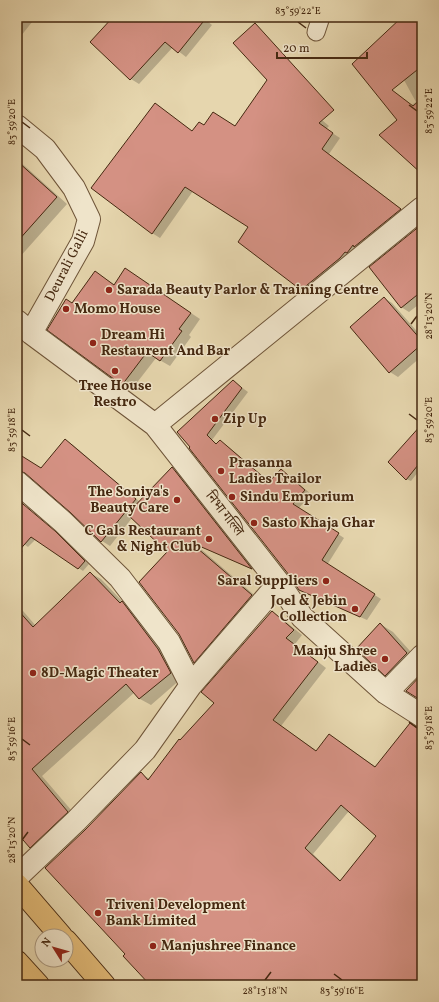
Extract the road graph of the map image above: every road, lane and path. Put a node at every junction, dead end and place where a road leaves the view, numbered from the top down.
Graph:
1 (17, 126) edge
2 (422, 208) edge
3 (24, 327) edge
4 (154, 425) junction
5 (17, 482) edge
6 (279, 583) junction
7 (422, 656) edge
8 (191, 685) junction
9 (386, 693) junction
10 (422, 716) edge
11 (17, 877) edge
12 (17, 886) edge
13 (54, 928) edge
14 (74, 950) edge
15 (17, 962) edge
16 (38, 985) edge
17 (104, 985) edge

1 - 3 street, Deurali Galli
2 - 4 street
3 - 4 street, निभा गल्लि
4 - 6 street, निभा गल्लि
5 - 8 street
6 - 8 street
6 - 9 street, निभा गल्लि
7 - 9 street
8 - 11 street
9 - 10 street, निभा गल्लि
12 - 13 main road
14 - 17 main road
15 - 16 main road

